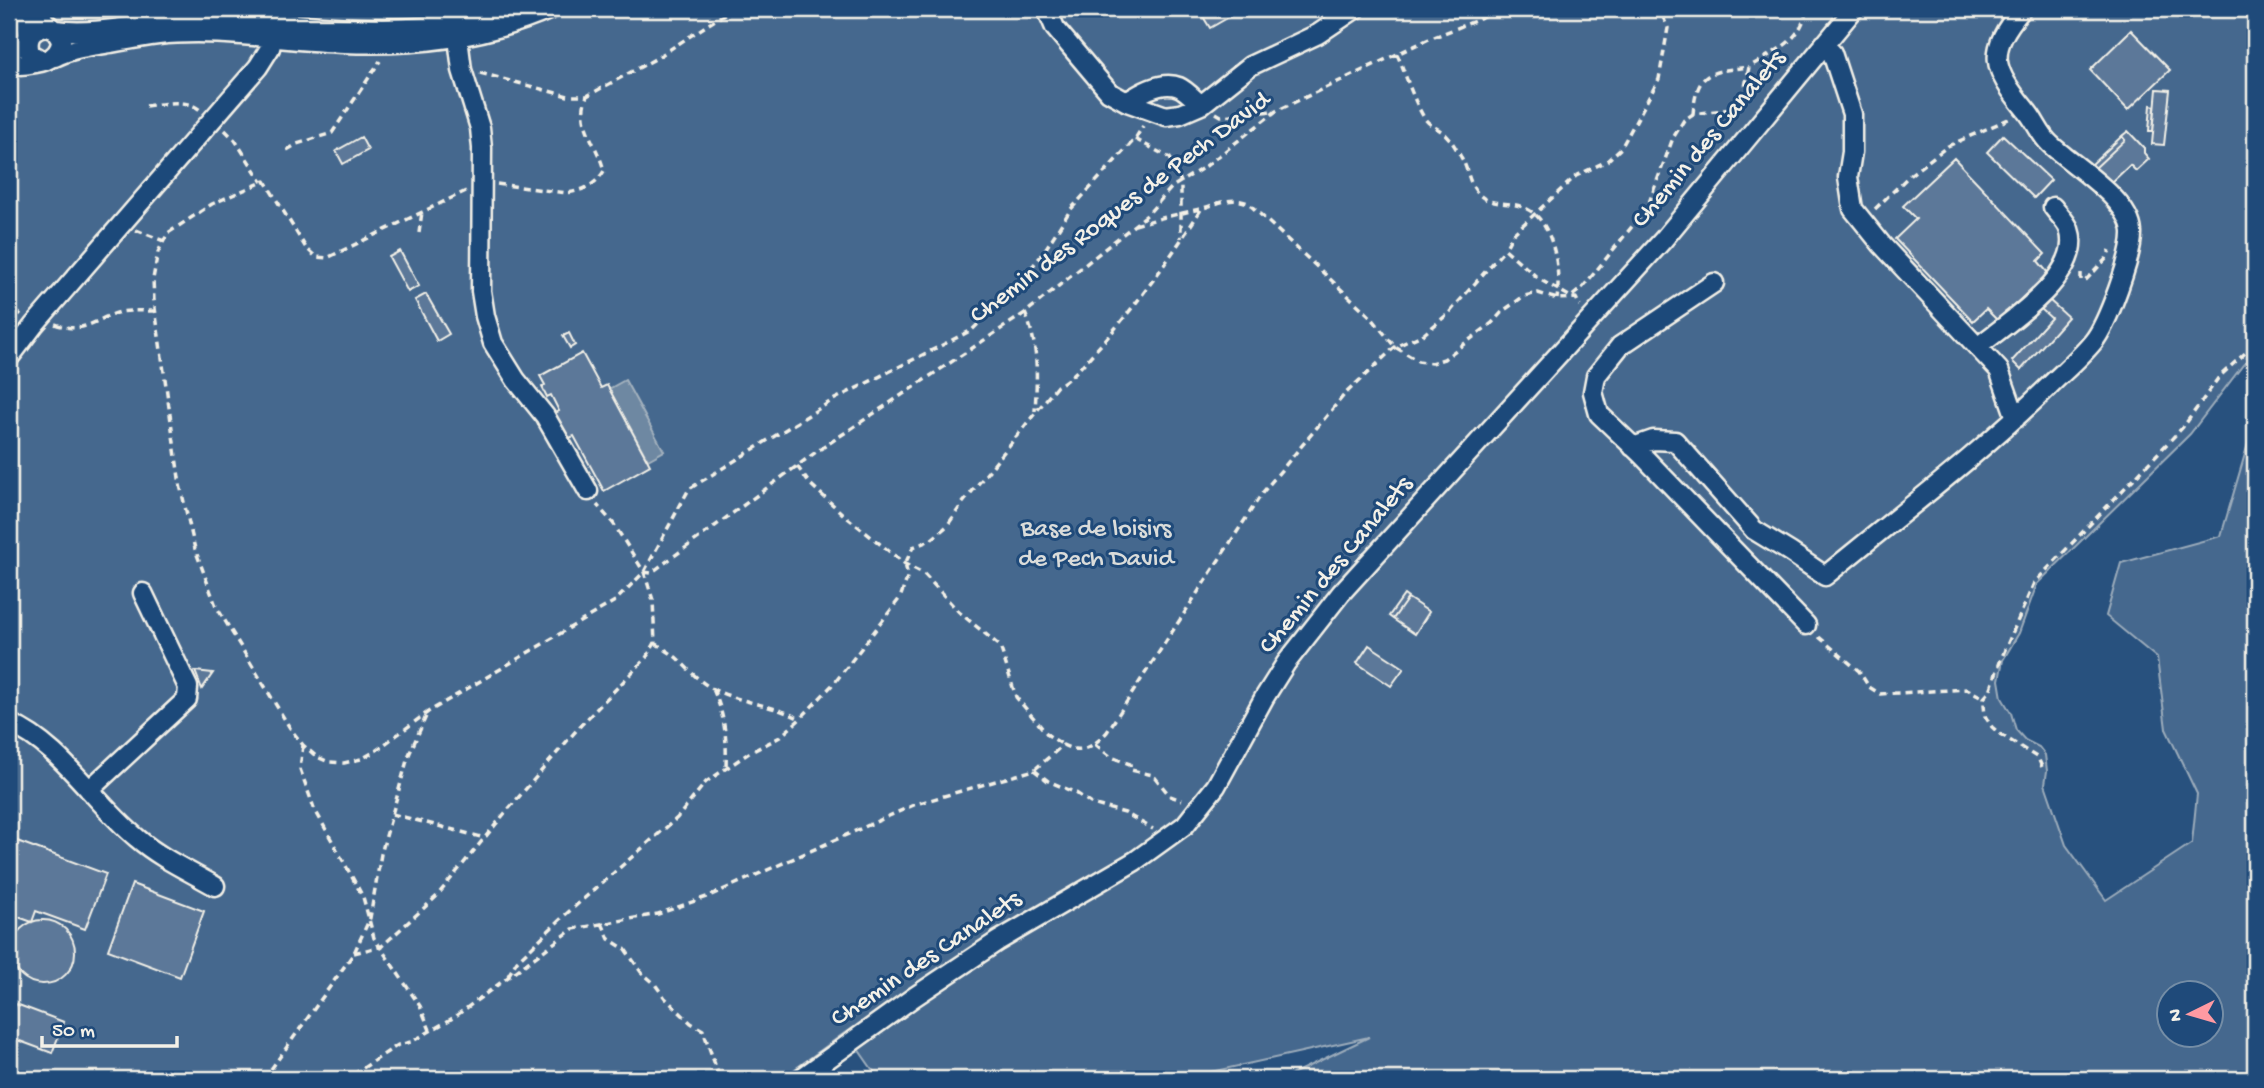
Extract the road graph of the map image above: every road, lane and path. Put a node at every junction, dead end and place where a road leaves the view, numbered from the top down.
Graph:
1 (23, 9) edge
2 (39, 9) edge
3 (506, 9) edge
4 (551, 9) edge
5 (732, 9) edge
6 (1047, 9) edge
7 (1355, 9) edge
8 (1505, 9) edge
9 (1653, 9) edge
10 (1807, 9) edge
11 (1854, 9) edge
12 (2022, 9) edge
13 (53, 29) junction
14 (275, 30) junction
15 (457, 30) junction
16 (29, 38) junction
17 (384, 43) junction
18 (1824, 44) junction
19 (9, 53) edge
20 (1396, 54) junction
21 (48, 59) junction
22 (9, 66) edge
23 (1749, 67) junction
24 (462, 70) junction
25 (587, 96) junction
26 (1127, 102) junction
27 (1201, 105) junction
28 (146, 106) dead end
29 (1150, 110) junction
30 (1276, 111) junction
31 (2028, 112) junction
32 (1693, 114) junction
33 (213, 120) junction
34 (1135, 139) junction
35 (288, 150) dead end
36 (1181, 181) junction
37 (262, 182) junction
38 (481, 185) junction
39 (1202, 208) junction
40 (2053, 208) dead end
41 (422, 212) junction
42 (1183, 212) junction
43 (1534, 214) junction
44 (1863, 220) junction
45 (122, 225) junction
46 (1133, 226) junction
47 (419, 233) dead end
48 (1181, 240) junction
49 (164, 241) junction
50 (2114, 244) dead end
51 (1505, 249) junction
52 (2082, 271) dead end
53 (1714, 283) dead end
54 (1559, 291) junction
55 (1571, 297) junction
56 (1557, 299) junction
57 (155, 311) junction
58 (1025, 313) junction
59 (40, 318) junction
60 (1592, 318) junction
61 (2255, 344) edge
62 (1979, 346) junction
63 (1395, 347) junction
64 (9, 358) edge
65 (1035, 413) junction
66 (2017, 418) junction
67 (1633, 447) junction
68 (797, 466) junction
69 (589, 491) joint
70 (905, 564) junction
71 (645, 572) junction
72 (143, 593) dead end
73 (1806, 625) joint
74 (655, 643) junction
75 (713, 689) junction
76 (1984, 698) junction
77 (428, 712) junction
78 (800, 719) junction
79 (9, 723) edge
80 (1095, 744) junction
81 (303, 745) junction
82 (1063, 746) junction
83 (2042, 767) dead end
84 (726, 768) junction
85 (1034, 770) junction
86 (89, 790) junction
87 (1199, 810) junction
88 (393, 814) junction
89 (485, 838) junction
90 (1166, 840) junction
91 (215, 886) dead end
92 (370, 918) junction
93 (603, 923) junction
94 (382, 946) junction
95 (354, 953) junction
96 (507, 978) junction
97 (430, 1030) junction
98 (264, 1079) edge
99 (342, 1079) edge
100 (720, 1079) edge
101 (800, 1079) edge

1 - 16 street
2 - 13 street
3 - 15 street
4 - 15 street
5 - 25 path
6 - 26 street
7 - 27 street
8 - 20 path, Chemin des Roques de Pech David
9 - 43 path
10 - 23 path
11 - 18 street, Chemin des Canalets
12 - 31 street
13 - 14 street
13 - 16 street
13 - 21 street
14 - 15 street
14 - 17 street
14 - 21 street
14 - 33 street
15 - 17 street
15 - 24 street
16 - 19 street
16 - 21 street
17 - 35 path
18 - 44 street
18 - 60 street, Chemin des Canalets
20 - 30 path, Chemin des Roques de Pech David
20 - 43 path
21 - 22 street
23 - 32 path
23 - 32 path
24 - 25 path
24 - 38 street
25 - 38 path
26 - 27 street
26 - 29 street
27 - 29 street
27 - 30 path
28 - 33 path
29 - 34 path
30 - 36 path, Chemin des Roques de Pech David
31 - 44 path
31 - 66 street
32 - 55 path
33 - 37 path
33 - 45 street
34 - 36 path
34 - 71 path
36 - 42 path
36 - 46 path, Chemin des Roques de Pech David
37 - 41 path
37 - 49 path
38 - 41 path
38 - 69 street
39 - 42 path
39 - 48 path
39 - 63 path
40 - 62 street
41 - 47 path
42 - 46 path
42 - 48 path
43 - 51 path
43 - 54 path
44 - 62 street
45 - 49 path
45 - 59 street
46 - 58 path, Chemin des Roques de Pech David
48 - 65 path
49 - 57 path
50 - 52 path
51 - 54 path
51 - 63 path
53 - 67 street
54 - 55 path
54 - 56 path
55 - 56 path
55 - 60 path
56 - 63 path
57 - 59 path
57 - 81 path
58 - 65 path
58 - 68 path, Chemin des Roques de Pech David
59 - 64 street
60 - 87 street, Chemin des Canalets
61 - 76 path
62 - 66 street
63 - 80 path
65 - 70 path
66 - 67 street
67 - 73 street
68 - 70 path
68 - 71 path, Chemin des Roques de Pech David
69 - 71 path
70 - 78 path
70 - 82 path
71 - 74 path
71 - 77 path
72 - 86 street
73 - 76 path
74 - 75 path
74 - 89 path
75 - 78 path
75 - 84 path
76 - 83 path
77 - 81 path
77 - 88 path
78 - 84 path
79 - 86 street
80 - 82 path
80 - 87 path
81 - 92 path
82 - 85 path
84 - 96 path
85 - 90 path
85 - 93 path
86 - 91 street
87 - 90 street, Chemin des Canalets
88 - 89 path
88 - 92 path
89 - 94 path
90 - 101 street, Chemin des Canalets
92 - 94 path
92 - 95 path
93 - 96 path
93 - 100 path
94 - 95 path
94 - 97 path
95 - 98 path
96 - 97 path
97 - 99 path

